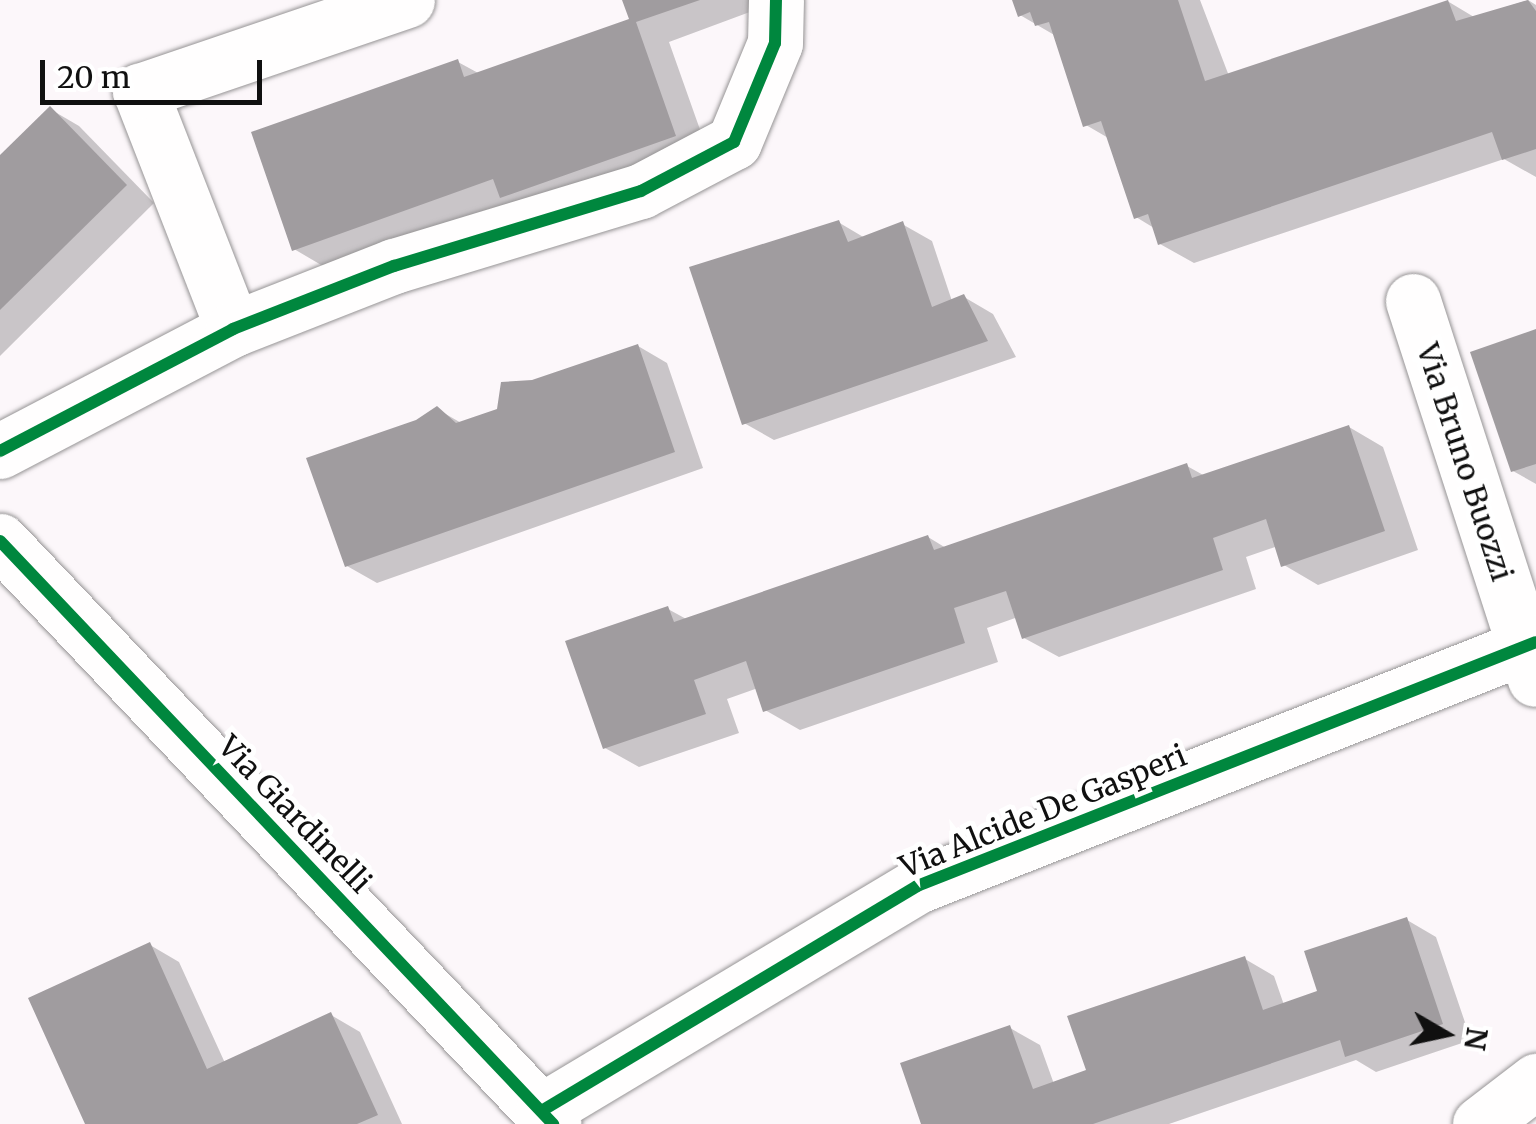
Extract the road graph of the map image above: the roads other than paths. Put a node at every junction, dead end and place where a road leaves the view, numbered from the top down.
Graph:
1 (407, 0) edge
2 (776, 0) edge
3 (1413, 301) dead end
4 (233, 329) junction
5 (0, 451) edge
6 (0, 541) edge
7 (1532, 656) edge
8 (1536, 1081) edge
9 (548, 1117) edge
10 (1480, 1124) edge

1 - 4 street
2 - 4 street
3 - 7 street, Via Bruno Buozzi
4 - 5 street
6 - 9 street, Via Giardinelli
7 - 9 street, Via Alcide De Gasperi
8 - 10 street

